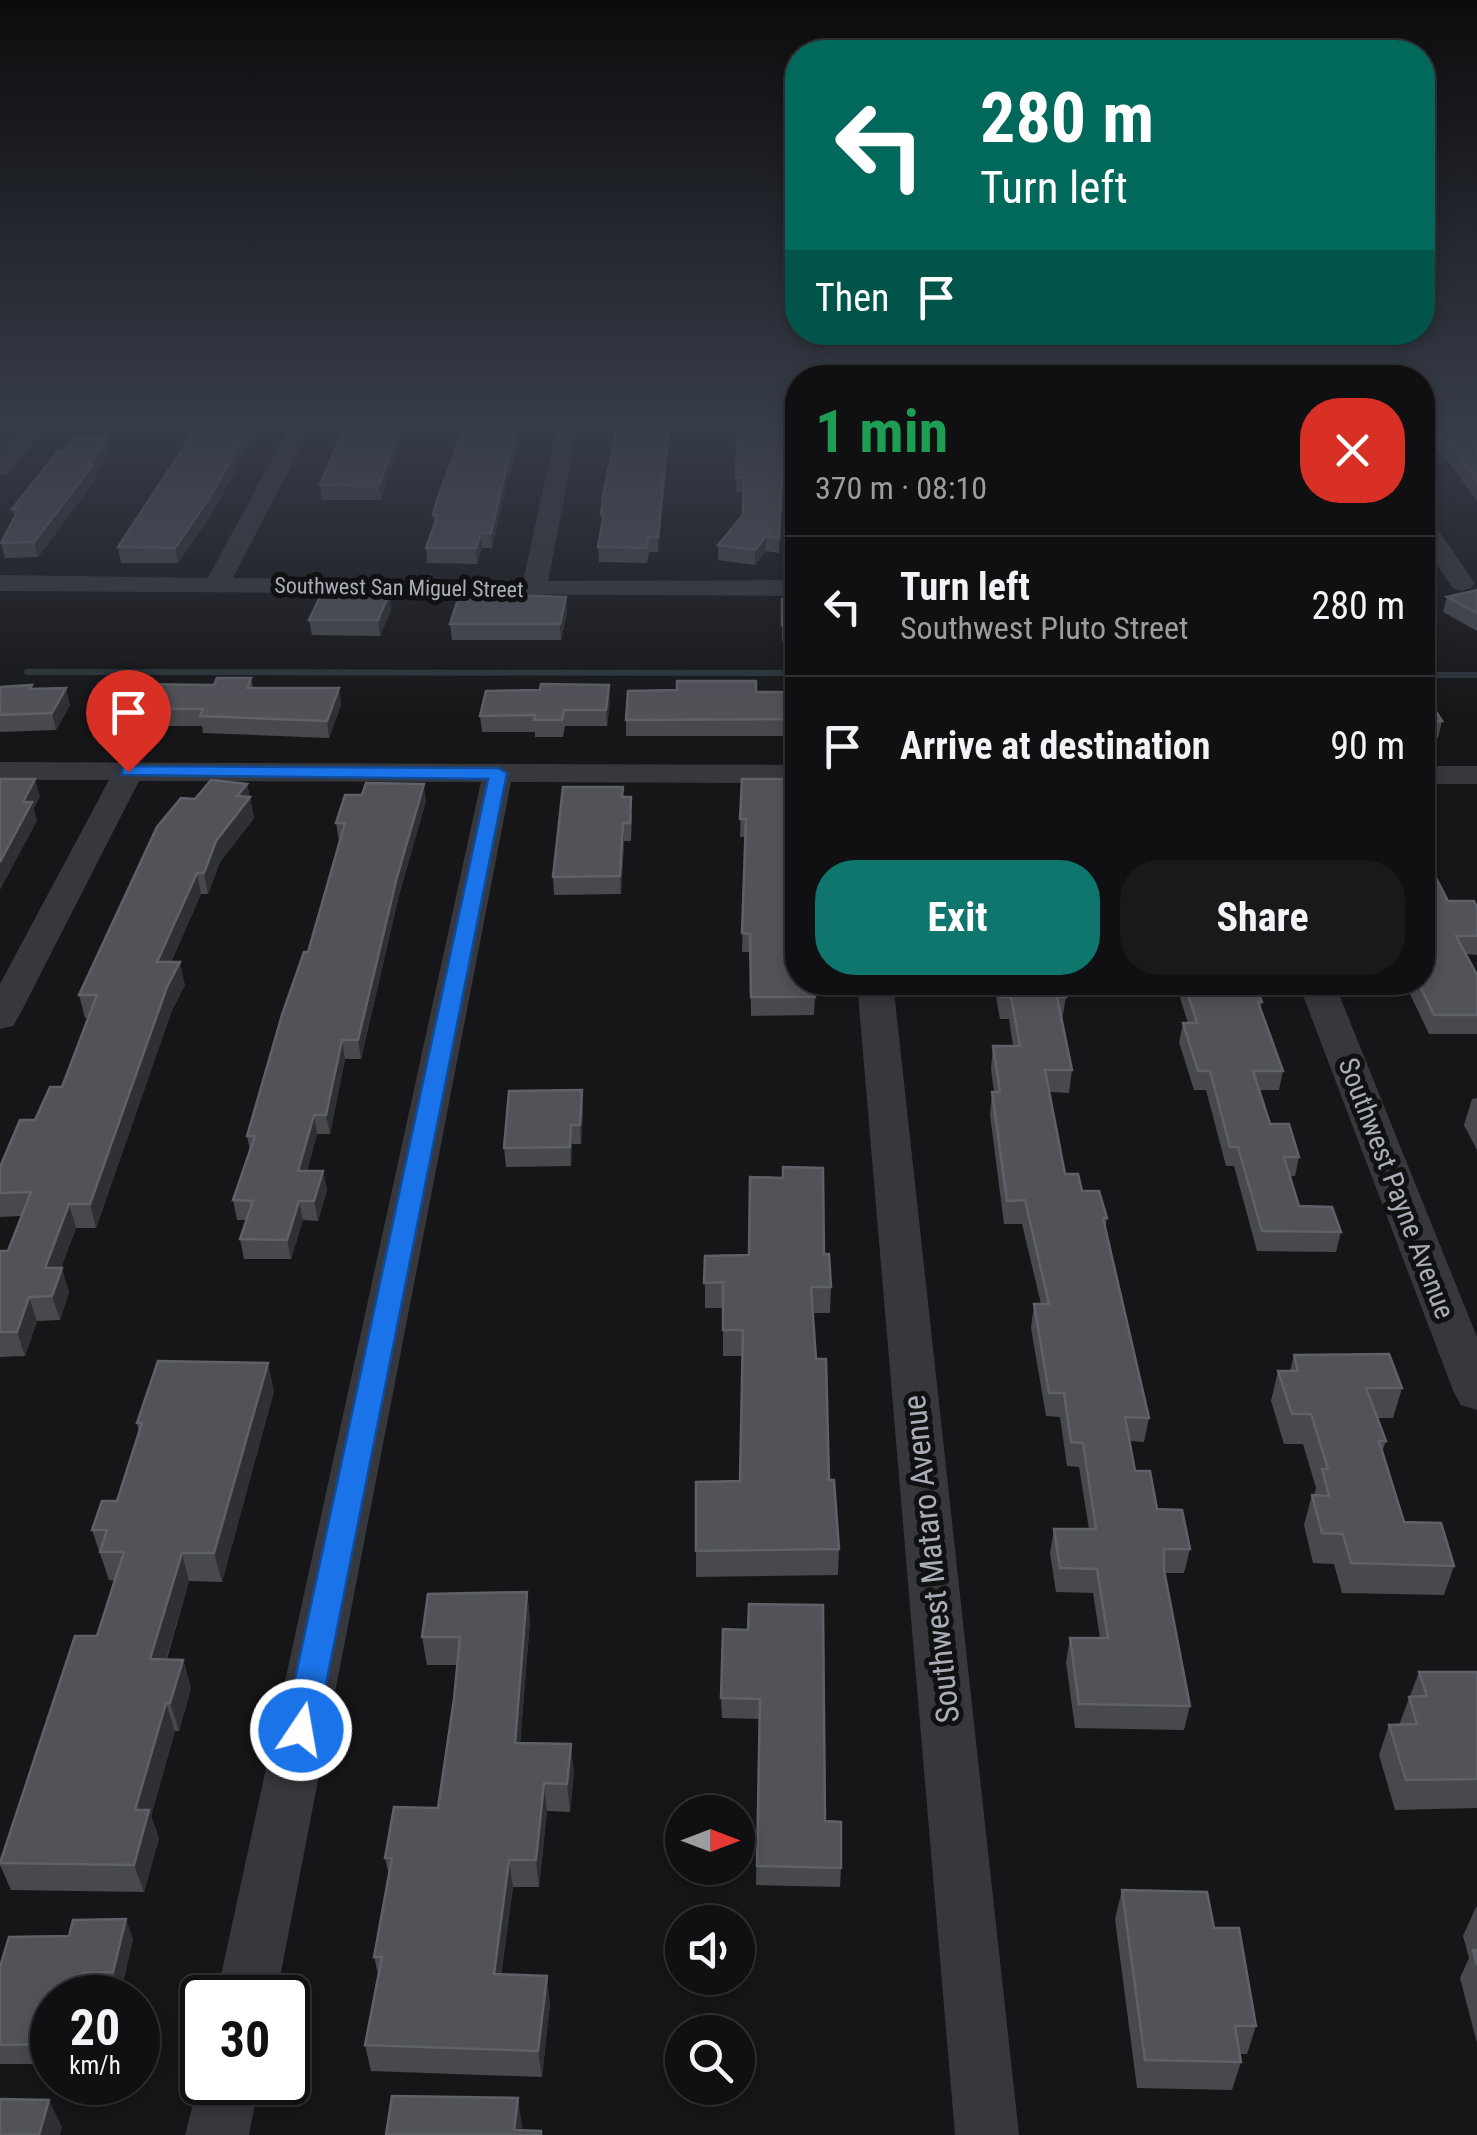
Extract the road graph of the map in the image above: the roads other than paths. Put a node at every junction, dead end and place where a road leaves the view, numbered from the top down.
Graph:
1 (250, 521) edge
2 (549, 521) edge
3 (1435, 544) edge
4 (0, 583) edge
5 (217, 584) junction
6 (1435, 584) edge
7 (785, 588) edge
8 (534, 589) junction
9 (0, 771) edge
10 (128, 772) junction
11 (498, 773) junction
12 (785, 774) edge
13 (1435, 775) edge
14 (1477, 775) edge
15 (877, 995) edge
16 (1321, 995) edge
17 (0, 1018) edge
18 (1477, 1394) edge
19 (251, 1975) edge
20 (223, 2105) edge
21 (217, 2135) edge
22 (987, 2135) edge

1 - 5 street
2 - 8 street
3 - 6 street
4 - 5 street, Southwest San Miguel Street
5 - 8 street, Southwest San Miguel Street
7 - 8 street, Southwest San Miguel Street
9 - 10 street
10 - 11 street
10 - 17 street
11 - 12 street
11 - 19 street
13 - 14 street
15 - 22 street, Southwest Mataro Avenue
16 - 18 street, Southwest Payne Avenue
20 - 21 street

